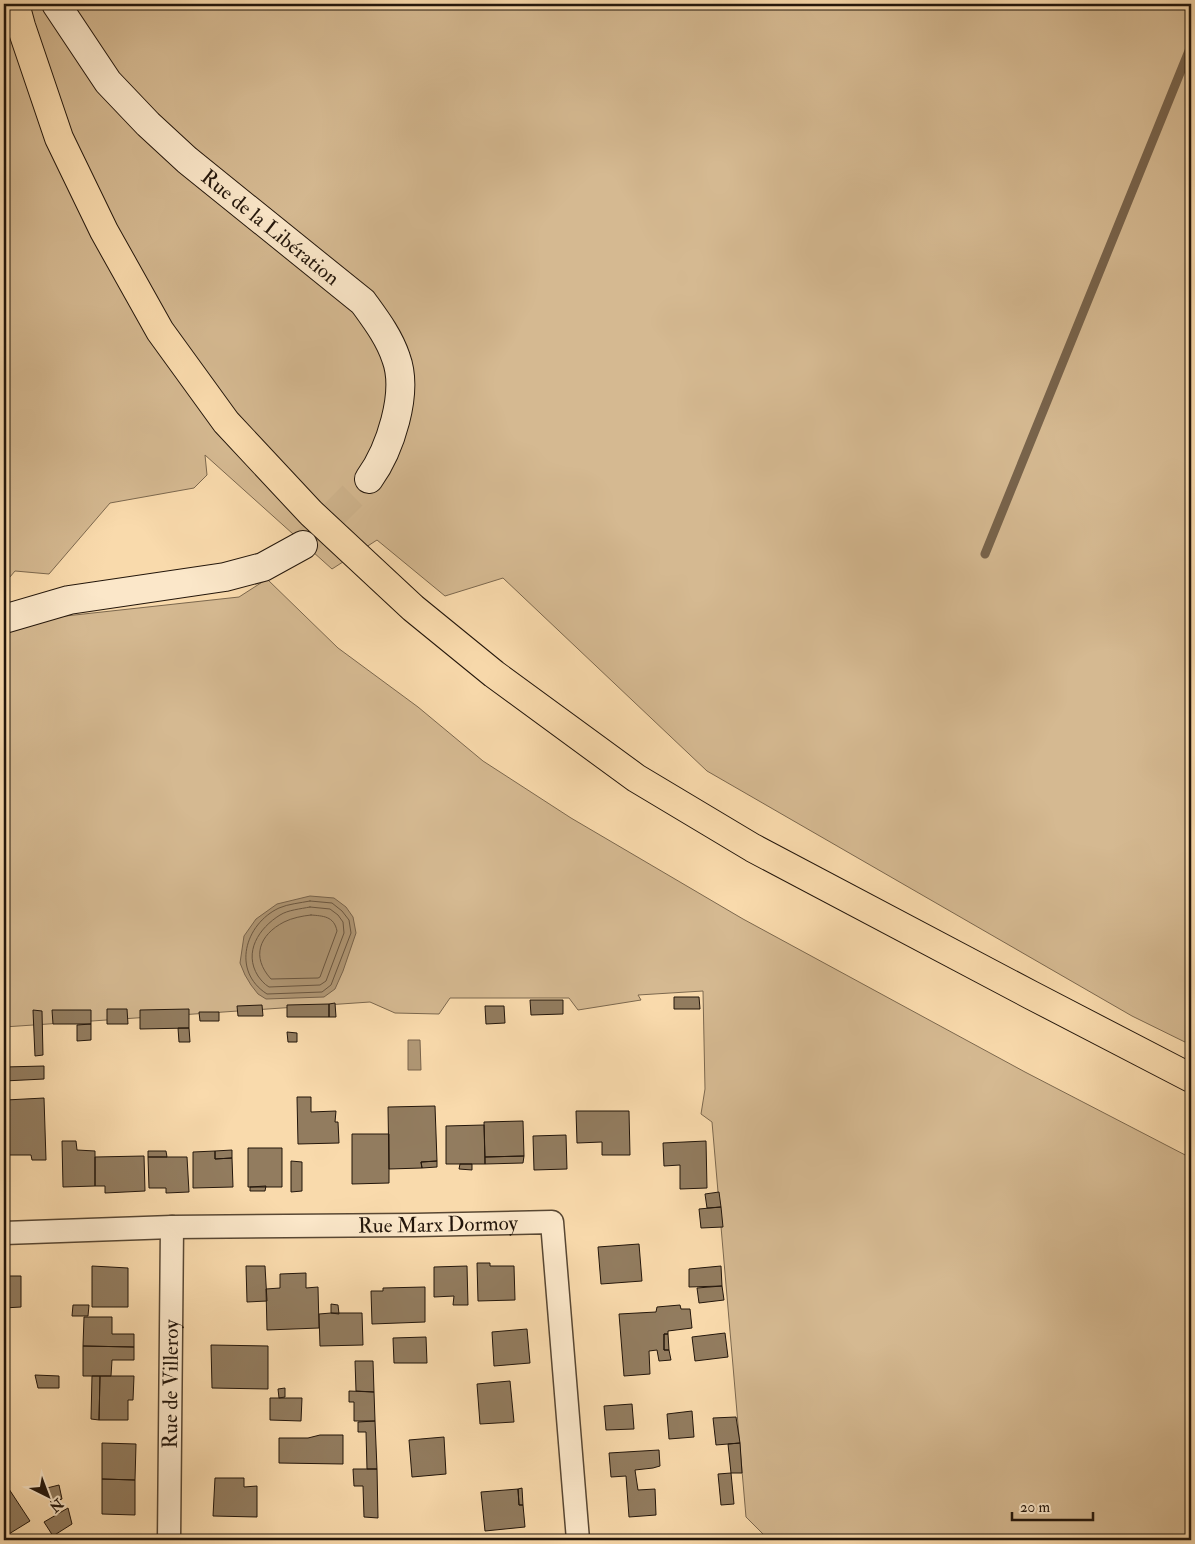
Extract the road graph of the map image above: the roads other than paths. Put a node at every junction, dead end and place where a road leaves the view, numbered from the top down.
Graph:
1 (15, 4) edge
2 (56, 4) edge
3 (369, 479) tunnel mouth
4 (303, 545) tunnel mouth
5 (4, 619) edge
6 (1191, 1078) edge
7 (172, 1227) junction
8 (4, 1233) edge
9 (169, 1540) edge
10 (578, 1540) edge

1 - 6 main road
2 - 3 main road, Rue de la Libération
4 - 5 main road
7 - 8 street, Rue Marx Dormoy
7 - 9 street, Rue de Villeroy
7 - 10 street, Rue Marx Dormoy

